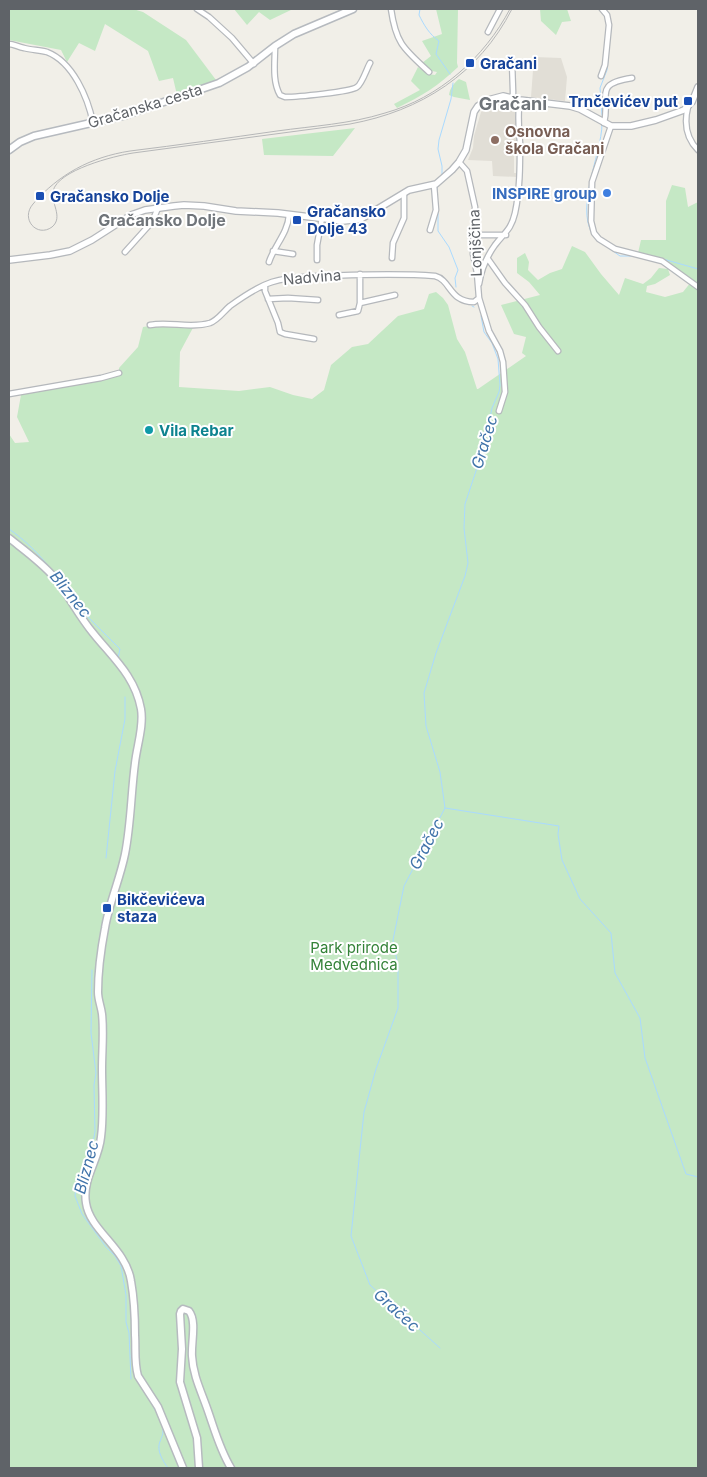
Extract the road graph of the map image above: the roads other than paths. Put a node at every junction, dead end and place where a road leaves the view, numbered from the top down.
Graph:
1 (197, 9) edge
2 (353, 9) edge
3 (391, 9) edge
4 (500, 9) edge
5 (602, 9) edge
6 (488, 32) dead end
7 (9, 44) edge
8 (275, 46) junction
9 (370, 62) dead end
10 (512, 62) dead end
11 (254, 64) junction
12 (429, 72) dead end
13 (601, 76) dead end
14 (632, 78) dead end
15 (698, 88) edge
16 (513, 98) junction
17 (696, 99) edge
18 (520, 100) junction
19 (688, 107) junction
20 (678, 113) junction
21 (686, 120) junction
22 (93, 123) junction
23 (608, 124) junction
24 (9, 150) edge
25 (698, 150) edge
26 (459, 162) junction
27 (434, 185) junction
28 (404, 193) junction
29 (158, 208) junction
30 (289, 215) junction
31 (322, 218) junction
32 (430, 230) dead end
33 (474, 235) junction
34 (506, 235) junction
35 (273, 251) junction
36 (125, 252) dead end
37 (293, 254) dead end
38 (392, 258) dead end
39 (488, 259) junction
40 (9, 260) edge
41 (317, 260) dead end
42 (269, 262) dead end
43 (360, 274) junction
44 (265, 286) junction
45 (698, 287) edge
46 (478, 288) junction
47 (395, 295) dead end
48 (479, 298) junction
49 (268, 299) junction
50 (318, 300) dead end
51 (360, 303) junction
52 (339, 315) dead end
53 (150, 326) dead end
54 (314, 340) dead end
55 (558, 351) dead end
56 (119, 373) dead end
57 (9, 394) edge
58 (499, 411) dead end
59 (9, 538) edge
60 (183, 1468) edge
61 (199, 1468) edge
62 (231, 1468) edge

1 - 11 street
2 - 8 main road, Gračanska cesta
3 - 12 street
4 - 6 street
5 - 13 street
7 - 22 street
8 - 9 street
8 - 11 main road, Gračanska cesta
10 - 16 street
11 - 22 main road, Gračanska cesta
14 - 23 street
15 - 17 street
16 - 18 street
16 - 26 street
17 - 19 street
18 - 23 street
18 - 34 street
19 - 20 street
19 - 21 street
20 - 21 street
20 - 23 street
21 - 25 street
22 - 24 main road, Gračanska cesta
23 - 45 street
26 - 27 street
26 - 33 street, Lonjščina
27 - 28 street
27 - 32 street
28 - 31 street
28 - 38 street
29 - 30 street
29 - 36 street
29 - 40 street
30 - 31 street
30 - 35 street
31 - 41 street
33 - 34 street
33 - 46 street, Lonjščina
34 - 39 street
35 - 37 street
35 - 42 street
39 - 46 street
39 - 55 street
43 - 44 street, Nadvina
43 - 48 street, Nadvina
43 - 51 street, Nadvina
44 - 49 street, Nadvina
44 - 53 street, Nadvina
46 - 48 street, Lonjščina
47 - 51 street
48 - 58 street, Lonjščina
49 - 50 street, Nadvina
49 - 54 street, Nadvina
51 - 52 street
56 - 57 street
59 - 60 main road
61 - 62 main road

